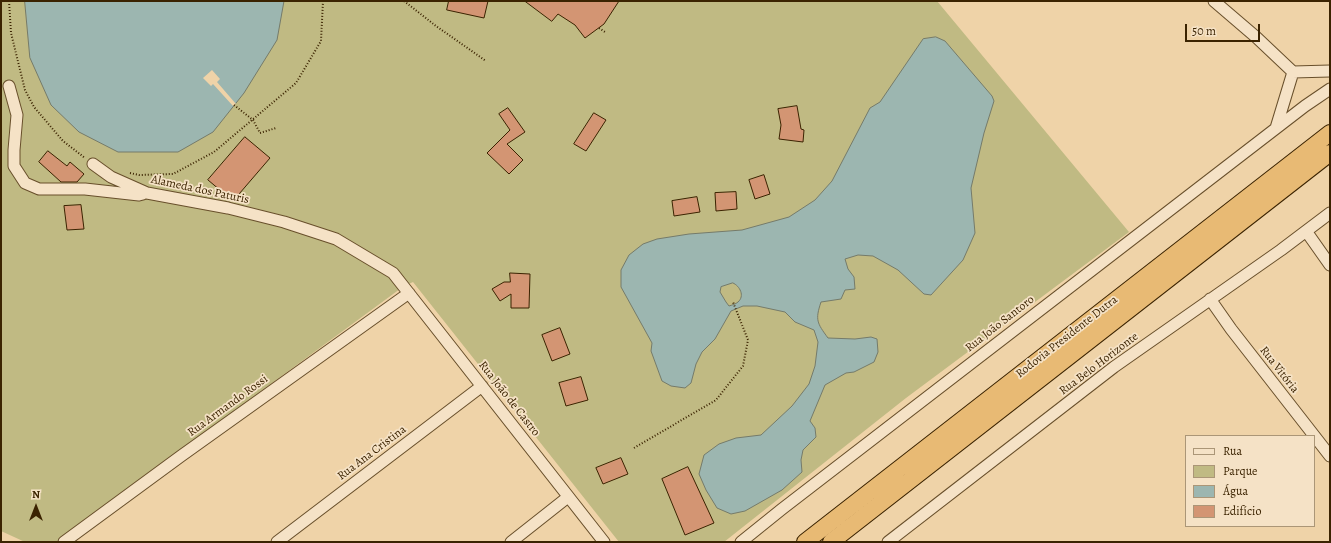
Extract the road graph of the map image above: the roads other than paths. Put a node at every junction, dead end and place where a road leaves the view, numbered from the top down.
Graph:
1 (1214, 1) edge
2 (1330, 71) edge
3 (1292, 72) junction
4 (9, 86) dead end
5 (1330, 89) edge
6 (1276, 128) junction
7 (1330, 133) edge
8 (1330, 153) edge
9 (1330, 163) edge
10 (93, 164) road end
11 (1303, 175) junction
12 (147, 193) junction
13 (1330, 213) edge
14 (1306, 231) junction
15 (1330, 265) edge
16 (393, 273) joint
17 (409, 293) junction
18 (1210, 299) junction
19 (482, 386) junction
20 (1314, 435) edge
21 (1315, 437) edge
22 (1330, 456) edge
23 (568, 497) junction
24 (854, 525) junction
25 (64, 542) edge
26 (277, 542) edge
27 (511, 542) edge
28 (604, 542) edge
29 (741, 542) edge
30 (804, 542) edge
31 (831, 542) edge
32 (840, 542) edge
33 (888, 542) edge

1 - 3 street
2 - 3 street
3 - 6 street
4 - 12 street
5 - 6 street, Rua João Santoro
6 - 29 street, Rua João Santoro
7 - 30 highway, Rodovia Presidente Dutra
8 - 11 highway, Rodovia Presidente Dutra
9 - 11 highway
10 - 12 street, Alameda dos Paturis
11 - 24 highway, Rodovia Presidente Dutra
12 - 16 street, Alameda dos Paturis
13 - 14 street, Rua Belo Horizonte
14 - 15 street
14 - 18 street, Rua Belo Horizonte
16 - 17 street, Rua João de Castro
17 - 19 street, Rua João de Castro
17 - 25 street, Rua Armando Rossi
18 - 20 street, Rua Vitória
18 - 33 street, Rua Belo Horizonte
19 - 23 street, Rua João de Castro
19 - 26 street, Rua Ana Cristina
21 - 22 street, Rua Vitória
23 - 27 street
23 - 28 street, Rua João de Castro
24 - 31 highway, Rodovia Presidente Dutra
24 - 32 highway

